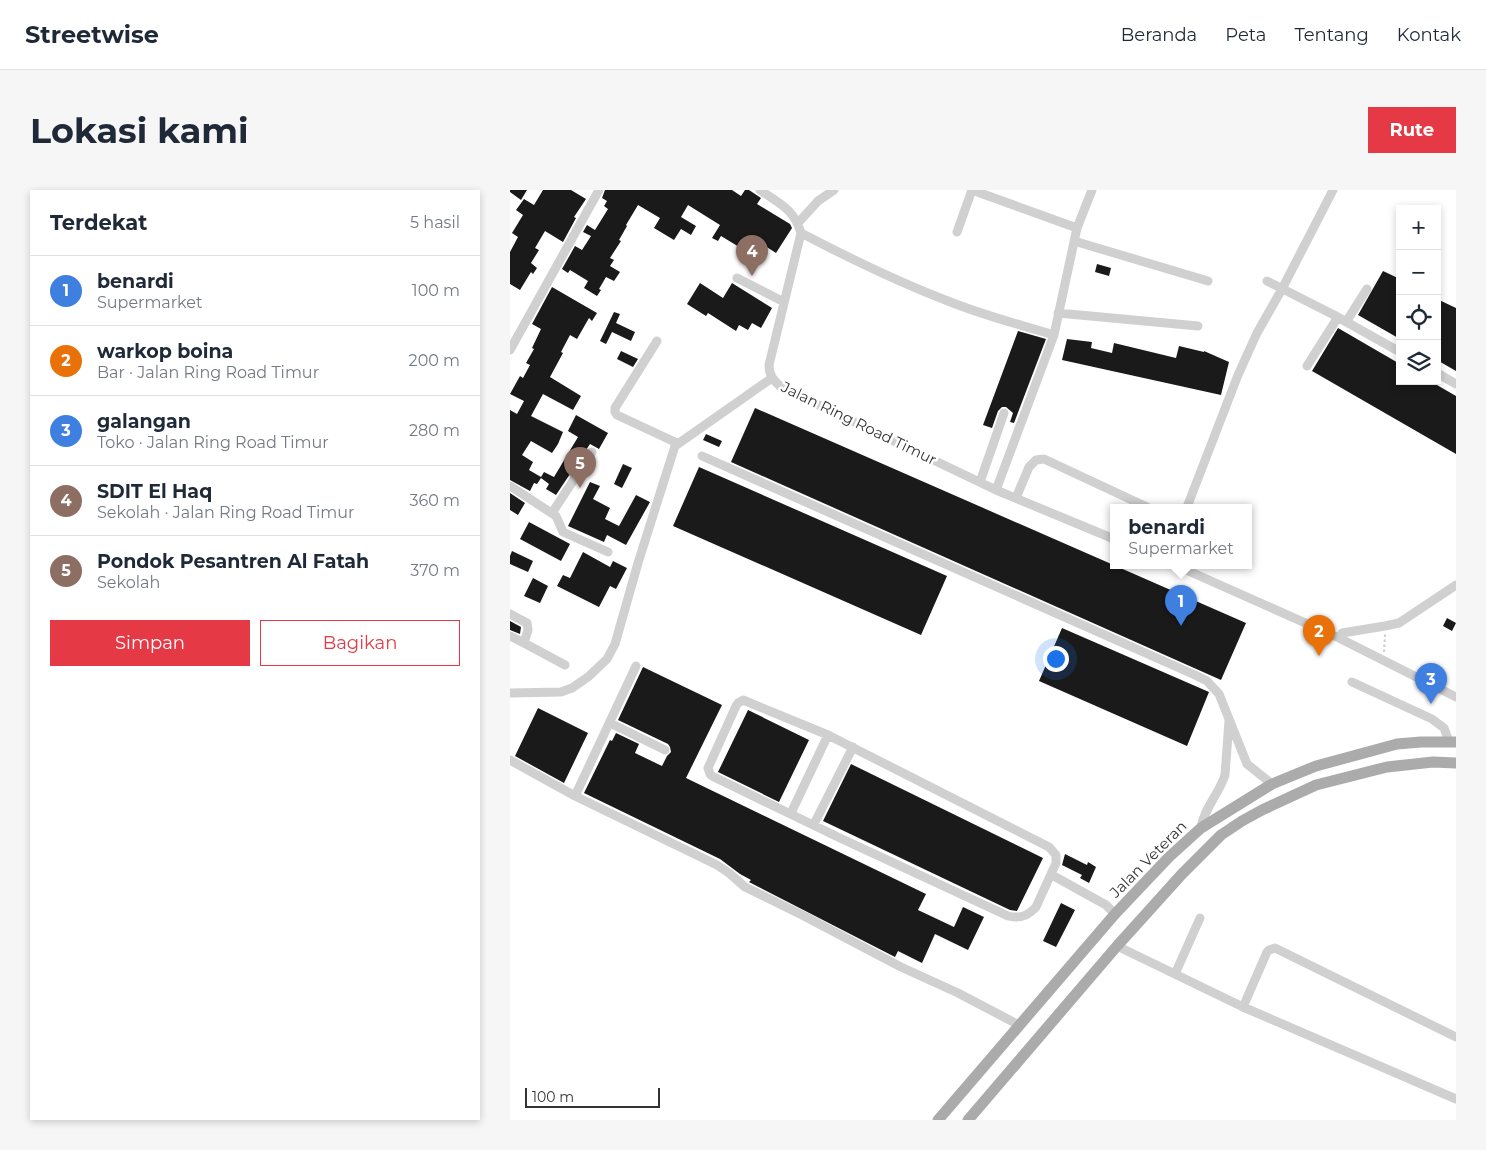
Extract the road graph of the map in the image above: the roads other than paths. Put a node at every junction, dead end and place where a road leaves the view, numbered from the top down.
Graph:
1 (599, 190) edge
2 (760, 190) edge
3 (834, 190) edge
4 (972, 190) edge
5 (1092, 190) edge
6 (1333, 190) edge
7 (798, 223) junction
8 (1077, 228) junction
9 (957, 232) dead end
10 (801, 233) junction
11 (1074, 240) junction
12 (737, 278) dead end
13 (1208, 281) dead end
14 (1267, 281) dead end
15 (1282, 289) junction
16 (1367, 289) dead end
17 (784, 302) junction
18 (1058, 313) junction
19 (1339, 318) junction
20 (1198, 326) dead end
21 (1054, 335) junction
22 (657, 341) dead end
23 (510, 350) edge
24 (1396, 350) edge
25 (1307, 366) dead end
26 (1441, 375) edge
27 (772, 378) junction
28 (1456, 384) edge
29 (1004, 413) dead end
30 (677, 443) junction
31 (592, 452) dead end
32 (702, 456) dead end
33 (980, 482) junction
34 (510, 486) edge
35 (996, 490) junction
36 (1016, 498) junction
37 (1141, 504) edge
38 (1188, 504) edge
39 (552, 513) junction
40 (1110, 537) edge
41 (608, 552) dead end
42 (1183, 569) edge
43 (1456, 585) edge
44 (510, 614) edge
45 (510, 636) edge
46 (1339, 638) junction
47 (524, 643) junction
48 (566, 664) dead end
49 (636, 666) dead end
50 (1352, 682) dead end
51 (510, 693) edge
52 (1456, 697) edge
53 (1230, 719) junction
54 (610, 723) junction
55 (828, 735) junction
56 (1453, 742) edge
57 (852, 747) junction
58 (665, 750) dead end
59 (510, 760) edge
60 (1456, 762) edge
61 (1272, 784) junction
62 (575, 796) junction
63 (791, 813) junction
64 (814, 824) junction
65 (1201, 828) junction
66 (1052, 875) junction
67 (1110, 909) junction
68 (1200, 918) dead end
69 (1117, 946) junction
70 (1175, 974) junction
71 (1243, 1008) junction
72 (1017, 1023) junction
73 (1456, 1036) edge
74 (1456, 1099) edge
75 (938, 1120) edge
76 (968, 1120) edge

1 - 23 street
2 - 7 street
3 - 7 street
4 - 8 street
4 - 9 street
5 - 8 street
6 - 15 street
7 - 10 street
8 - 11 street
10 - 17 street, Jalan Ring Road Timur
10 - 21 street
11 - 13 street
11 - 18 street
12 - 17 street
14 - 15 street
15 - 19 street
15 - 38 street
16 - 19 street
17 - 27 street, Jalan Ring Road Timur
18 - 20 street
18 - 21 street
19 - 24 street
19 - 25 street
21 - 35 street
22 - 30 street
26 - 28 street
27 - 30 street
27 - 33 street, Jalan Ring Road Timur
29 - 33 street
30 - 51 street
31 - 39 street
32 - 53 street
33 - 35 street, Jalan Ring Road Timur
34 - 39 street
35 - 36 street, Jalan Ring Road Timur
36 - 37 street
36 - 40 street, Jalan Ring Road Timur
39 - 41 street
42 - 46 street
43 - 46 street
44 - 47 street
45 - 47 street
46 - 52 street
47 - 48 street
49 - 54 street
50 - 56 street
53 - 61 street
53 - 65 street
54 - 58 street
54 - 62 street
55 - 57 street
55 - 63 street
55 - 63 street
56 - 61 main road, Jalan Veteran
57 - 64 street
57 - 66 street
59 - 62 street
60 - 69 main road
61 - 65 main road, Jalan Veteran
62 - 72 street
63 - 64 street
64 - 66 street
65 - 67 main road, Jalan Veteran
66 - 67 street
67 - 72 main road, Jalan Veteran
68 - 70 street
69 - 70 street
69 - 76 main road
70 - 71 street
71 - 73 street
71 - 74 street
72 - 75 main road, Jalan Veteran

